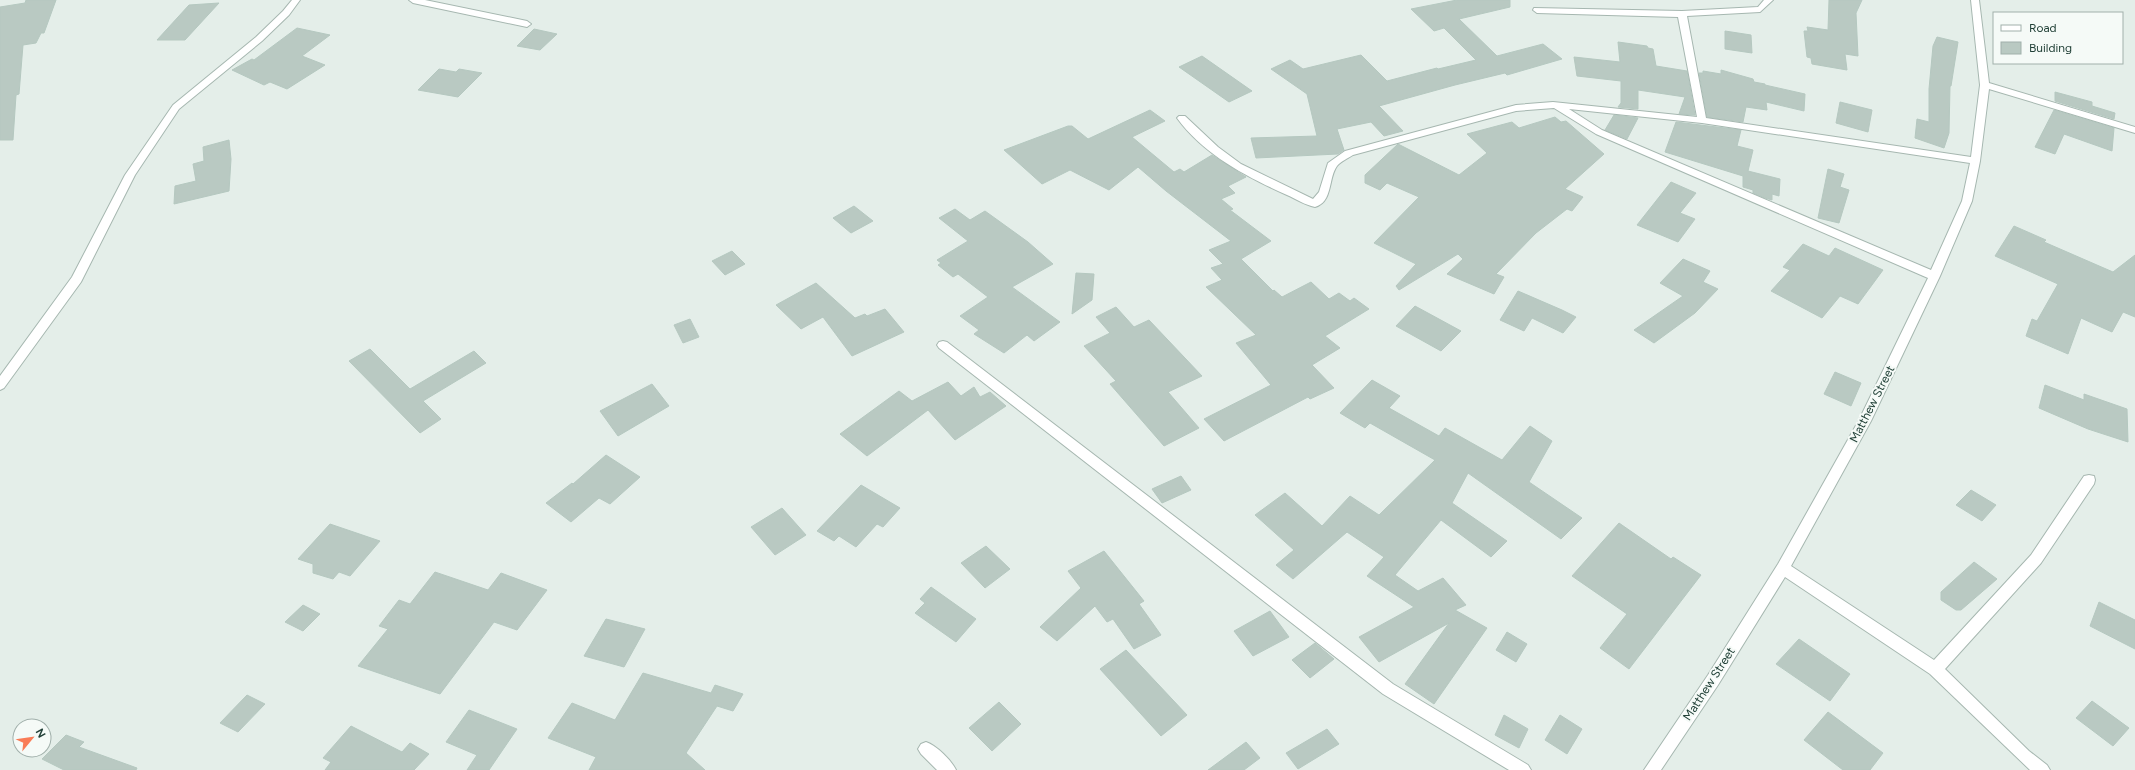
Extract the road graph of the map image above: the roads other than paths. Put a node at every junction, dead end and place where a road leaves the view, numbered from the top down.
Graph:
1 (296, 0) edge
2 (413, 0) edge
3 (1769, 0) edge
4 (1975, 0) edge
5 (1537, 10) dead end
6 (1682, 14) junction
7 (527, 24) dead end
8 (1985, 85) junction
9 (1553, 105) junction
10 (1182, 118) dead end
11 (1702, 120) junction
12 (2135, 130) edge
13 (1975, 162) junction
14 (1934, 276) junction
15 (943, 345) dead end
16 (0, 385) edge
17 (2089, 480) dead end
18 (1783, 568) junction
19 (1935, 668) junction
20 (926, 749) dead end
21 (948, 770) edge
22 (1523, 770) edge
23 (1652, 770) edge
24 (2042, 770) edge

1 - 16 street
2 - 7 street
3 - 6 street
4 - 8 street, Matthew Street
5 - 6 street
6 - 11 street
8 - 12 street
8 - 13 street, Matthew Street
9 - 10 street
9 - 11 street
9 - 14 street
11 - 13 street
13 - 14 street, Matthew Street
14 - 18 street, Matthew Street
15 - 22 street
17 - 19 street
18 - 19 street
18 - 23 street, Matthew Street
19 - 24 street
20 - 21 street

